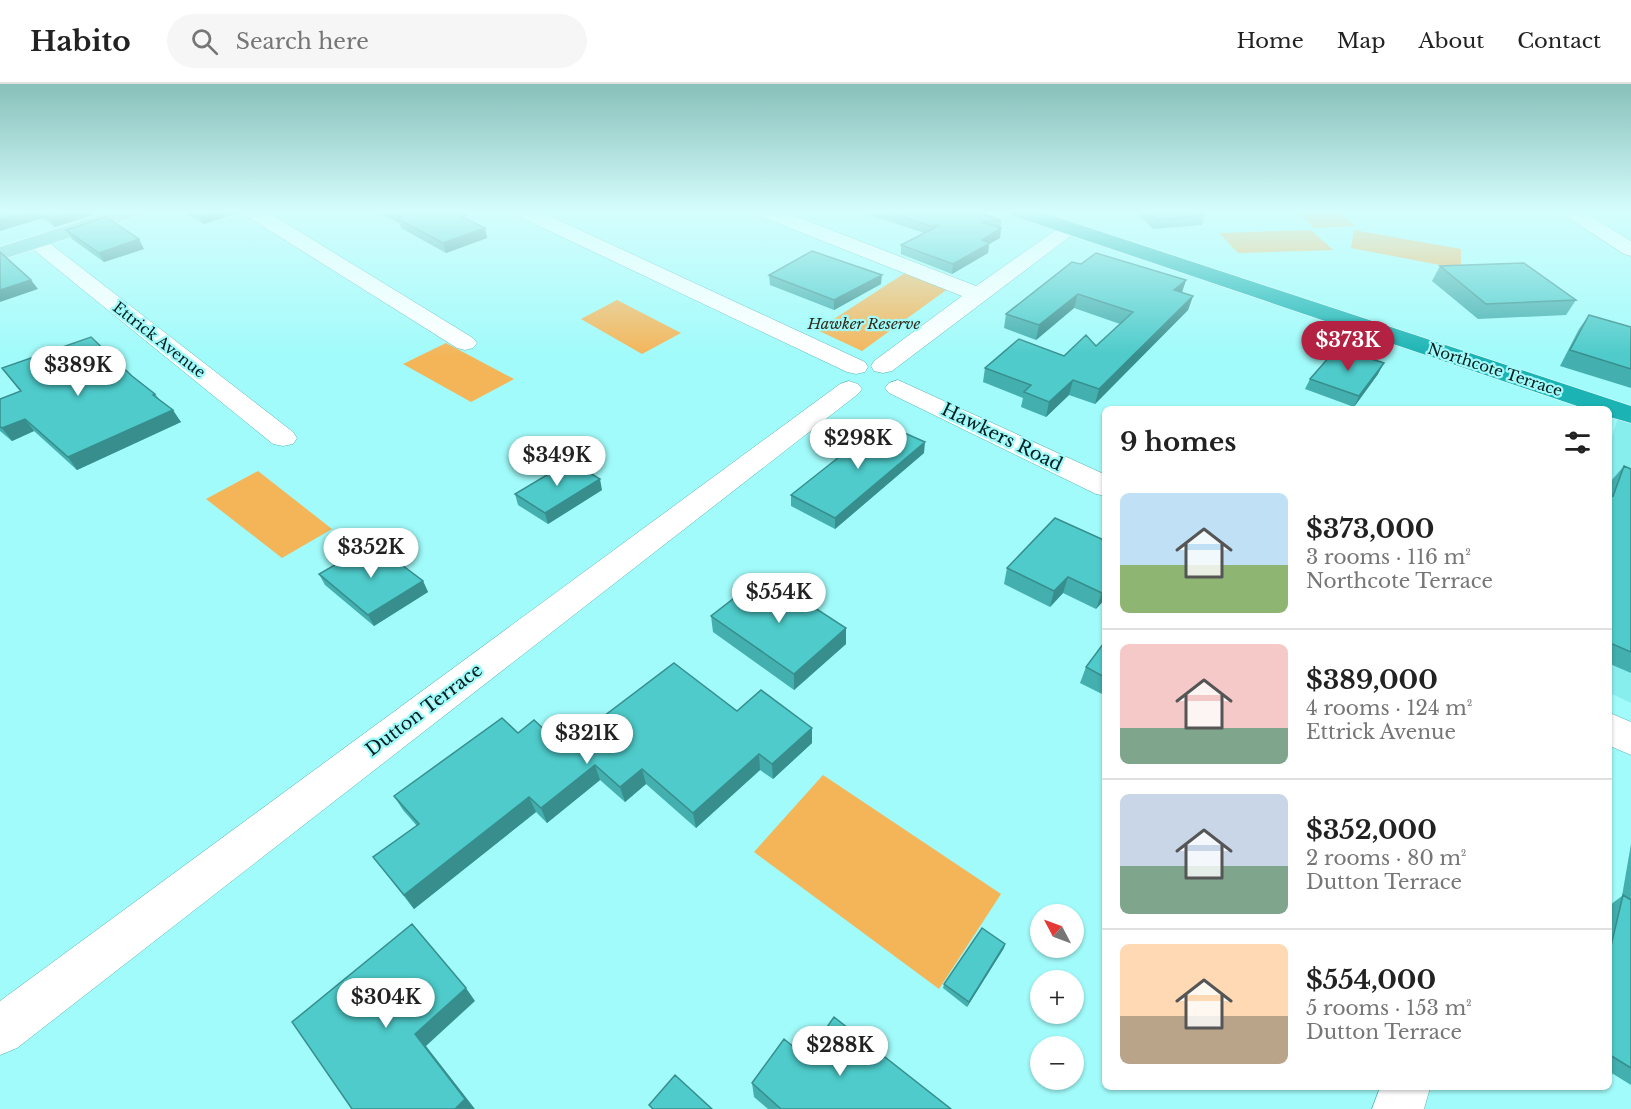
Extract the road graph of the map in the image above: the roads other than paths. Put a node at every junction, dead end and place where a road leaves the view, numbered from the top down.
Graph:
1 (57, 259) edge
2 (329, 259) edge
3 (618, 259) edge
4 (886, 259) edge
5 (1029, 259) edge
6 (1160, 259) edge
7 (979, 295) junction
8 (465, 344) dead end
9 (891, 377) junction
10 (853, 378) junction
11 (1607, 406) edge
12 (1612, 408) edge
13 (1631, 414) edge
14 (283, 438) dead end
15 (1102, 485) edge
16 (1612, 730) edge
17 (1631, 739) edge
18 (0, 1031) edge
19 (1404, 1090) edge
20 (1398, 1109) edge

1 - 14 street, Ettrick Avenue
2 - 8 street
3 - 10 street
4 - 7 street
5 - 7 street
6 - 11 highway, Northcote Terrace
7 - 9 street
9 - 10 street
9 - 15 street, Hawkers Road
10 - 18 street, Dutton Terrace
12 - 13 highway, Northcote Terrace
16 - 17 street
19 - 20 street

